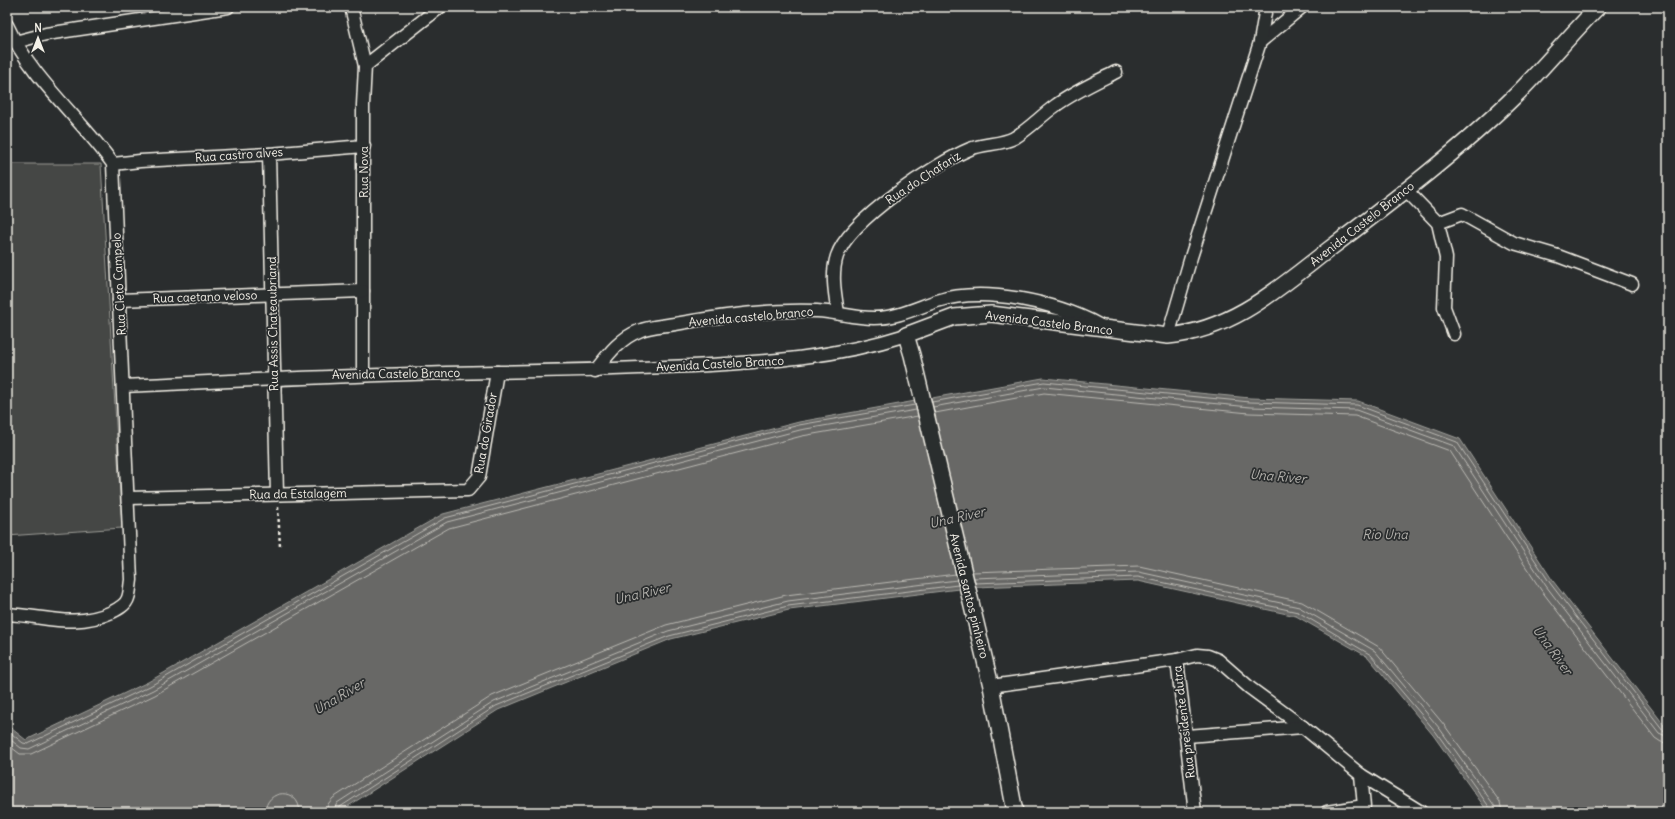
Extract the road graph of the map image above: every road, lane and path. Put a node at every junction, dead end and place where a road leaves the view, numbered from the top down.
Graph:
1 (228, 7) edge
2 (351, 7) edge
3 (440, 7) edge
4 (1266, 7) edge
5 (1302, 7) edge
6 (1598, 7) edge
7 (7, 25) edge
8 (15, 42) junction
9 (1260, 42) junction
10 (365, 66) junction
11 (1116, 72) dead end
12 (364, 146) junction
13 (269, 154) junction
14 (113, 164) junction
15 (1406, 190) junction
16 (1438, 223) junction
17 (1632, 284) dead end
18 (363, 291) junction
19 (272, 294) junction
20 (120, 300) junction
21 (838, 313) junction
22 (1107, 329) junction
23 (1454, 334) dead end
24 (906, 336) junction
25 (1168, 336) junction
26 (595, 371) junction
27 (497, 372) junction
28 (364, 374) junction
29 (274, 379) junction
30 (124, 386) junction
31 (468, 490) joint
32 (277, 494) junction
33 (128, 498) junction
34 (280, 547) dead end
35 (7, 614) edge
36 (1177, 660) junction
37 (991, 686) junction
38 (1303, 727) junction
39 (1187, 736) junction
40 (1361, 775) junction
41 (1364, 809) edge
42 (1015, 812) edge
43 (1195, 812) edge
44 (1327, 812) edge
45 (1421, 812) edge

1 - 8 street
2 - 10 street, Rua Nova
3 - 10 street
4 - 9 street
5 - 9 street
6 - 15 street, Avenida Castelo Branco
7 - 8 street
8 - 14 street
9 - 25 street
10 - 12 street, Rua Nova
11 - 21 street, Rua do Chafariz
12 - 13 street, Rua castro alves
12 - 18 street, Rua Nova
13 - 14 street, Rua castro alves
13 - 19 street, Rua Assis Chateaubriand
14 - 20 street, Rua Cleto Campelo
15 - 16 street
15 - 25 street, Avenida Castelo Branco
16 - 17 street
16 - 23 street
18 - 19 street, Rua caetano veloso
18 - 28 street, Rua Nova
19 - 20 street, Rua caetano veloso
19 - 29 street, Rua Assis Chateaubriand
20 - 30 street, Rua Cleto Campelo
21 - 22 street, Avenida castelo branco
21 - 26 street, Avenida castelo branco
22 - 24 street, Avenida Castelo Branco
22 - 25 street, Avenida Castelo Branco
24 - 26 street, Avenida Castelo Branco
24 - 37 street, Avenida santos pinheiro
26 - 27 street, Avenida Castelo Branco
27 - 28 street, Avenida Castelo Branco
27 - 31 street, Rua do Girador
28 - 29 street, Avenida Castelo Branco
29 - 30 street, Avenida Castelo Branco
29 - 32 street, Rua Assis Chateaubriand
30 - 33 street, Rua Cleto Campelo
31 - 32 street, Rua da Estalagem
32 - 33 street, Rua da Estalagem
32 - 34 path
33 - 35 street, Rua Cleto Campelo
36 - 37 street, Rua presidente dutra
36 - 38 street
36 - 39 street, Rua presidente dutra
37 - 42 street, Avenida santos pinheiro
38 - 39 street
38 - 40 street
39 - 43 street, Rua presidente dutra
40 - 41 street
40 - 45 street
41 - 44 street

